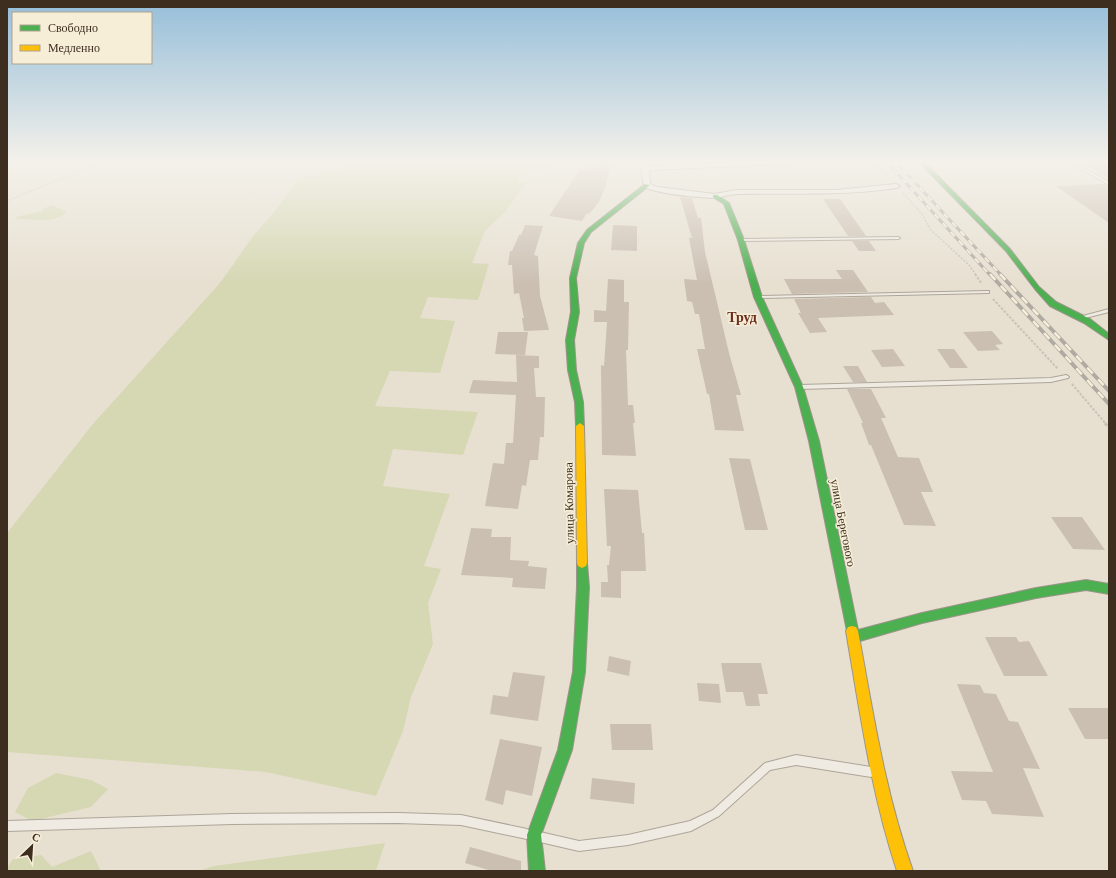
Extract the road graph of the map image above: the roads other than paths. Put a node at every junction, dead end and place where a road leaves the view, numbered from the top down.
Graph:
1 (625, 202) edge
2 (724, 202) edge
3 (961, 202) edge
4 (898, 238) dead end
5 (741, 240) junction
6 (987, 292) dead end
7 (758, 297) junction
8 (1109, 310) edge
9 (1081, 318) junction
10 (1109, 338) edge
11 (1066, 377) dead end
12 (799, 387) junction
13 (1109, 589) edge
14 (853, 637) junction
15 (877, 773) junction
16 (7, 826) edge
17 (534, 835) junction
18 (537, 871) edge
19 (905, 871) edge

1 - 17 street, улица Комарова
2 - 5 street, улица Берегового
3 - 9 street
4 - 5 lane
5 - 7 street, улица Берегового
6 - 7 lane
7 - 12 street, улица Берегового
8 - 9 lane
9 - 10 street
11 - 12 lane
12 - 14 street, улица Берегового
13 - 14 street
14 - 15 street, улица Берегового
15 - 17 lane
15 - 19 street, улица Берегового
16 - 17 lane
17 - 18 street, улица Комарова

